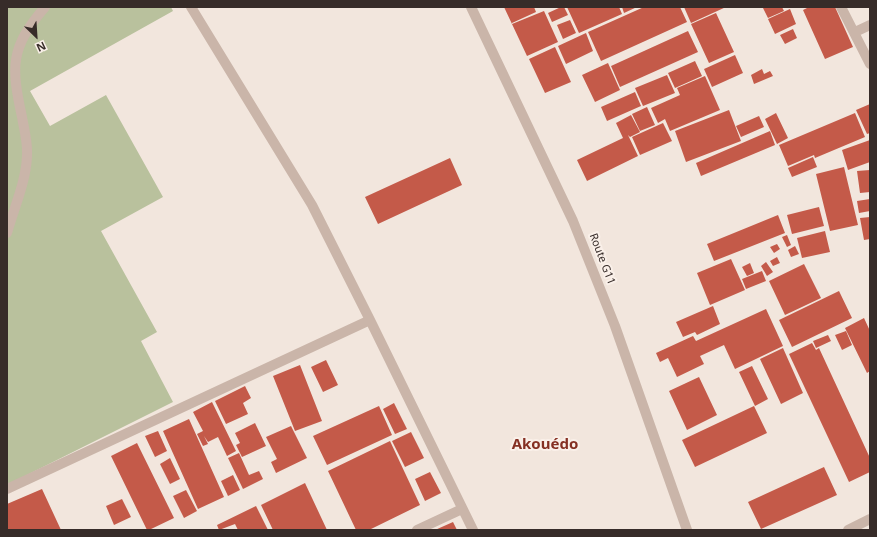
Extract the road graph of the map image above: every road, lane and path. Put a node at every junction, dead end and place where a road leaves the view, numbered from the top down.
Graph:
1 (45, 7) edge
2 (191, 7) edge
3 (471, 7) edge
4 (841, 7) edge
5 (870, 25) edge
6 (855, 32) junction
7 (870, 64) edge
8 (7, 233) edge
9 (370, 320) junction
10 (7, 489) edge
11 (462, 509) junction
12 (870, 519) edge
13 (416, 530) edge
14 (473, 530) edge
15 (687, 530) edge
16 (848, 530) edge

1 - 8 street
2 - 9 street
3 - 15 street, Route G11
4 - 6 street
5 - 6 street
6 - 7 street
9 - 10 street
9 - 11 street
11 - 13 street
11 - 14 street
12 - 16 street

